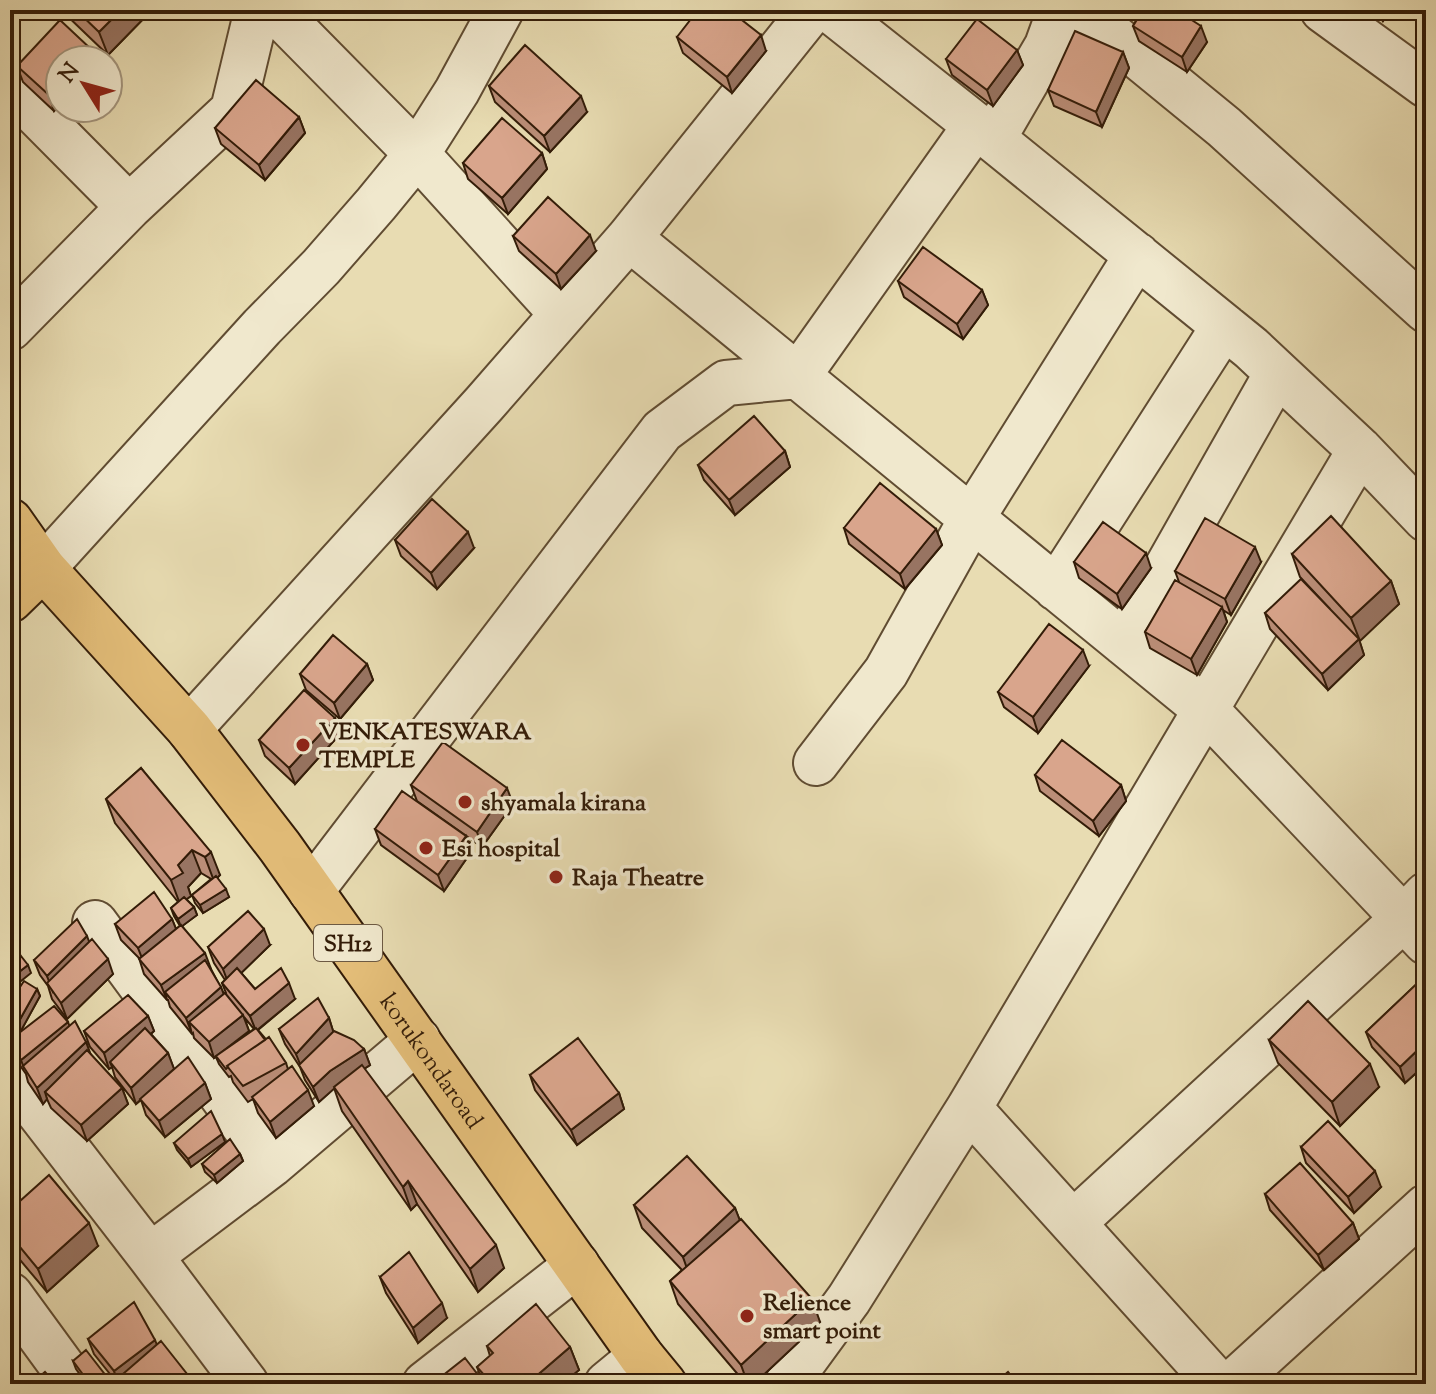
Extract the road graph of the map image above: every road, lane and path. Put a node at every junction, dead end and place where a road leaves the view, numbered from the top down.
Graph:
1 (218, 10) edge
2 (501, 10) edge
3 (812, 10) edge
4 (830, 10) edge
5 (1060, 10) edge
6 (1081, 10) edge
7 (1323, 10) edge
8 (260, 20) edge
9 (1426, 85) edge
10 (10, 87) edge
11 (984, 132) junction
12 (417, 154) junction
13 (129, 207) junction
14 (629, 238) junction
15 (1137, 255) junction
16 (1426, 310) edge
17 (562, 314) junction
18 (1224, 326) junction
19 (10, 328) edge
20 (1277, 373) junction
21 (798, 376) junction
22 (1360, 450) junction
23 (972, 518) junction
24 (1426, 519) edge
25 (10, 521) edge
26 (43, 568) junction
27 (1056, 588) junction
28 (10, 600) edge
29 (1124, 643) junction
30 (1206, 710) junction
31 (189, 729) junction
32 (816, 763) dead end
33 (311, 891) junction
34 (1418, 919) edge
35 (95, 923) dead end
36 (418, 1040) junction
37 (10, 1075) edge
38 (969, 1108) junction
39 (272, 1164) junction
40 (1426, 1207) edge
41 (1073, 1223) junction
42 (150, 1256) junction
43 (577, 1265) junction
44 (10, 1295) edge
45 (653, 1370) edge
46 (75, 1384) edge
47 (246, 1384) edge
48 (425, 1384) edge
49 (607, 1384) edge
50 (787, 1384) edge
51 (1218, 1384) edge
52 (1232, 1384) edge

1 - 8 street
2 - 12 street
3 - 14 street
4 - 11 street
5 - 11 street
6 - 16 street
7 - 9 street
8 - 12 street
8 - 13 street
10 - 13 street
11 - 15 street
11 - 21 street
12 - 17 street
12 - 26 street
13 - 19 street
14 - 17 street
14 - 21 street
15 - 18 street
15 - 23 street
17 - 31 street
18 - 20 street
18 - 27 street
20 - 22 street
20 - 29 street
21 - 23 street
21 - 33 street
22 - 24 street
22 - 30 street
23 - 27 street
23 - 32 street
25 - 26 main road, korukondaroad / SH12
26 - 28 main road
26 - 31 main road, korukondaroad / SH12
27 - 29 street
29 - 30 street
30 - 34 street
30 - 38 street
31 - 33 main road, korukondaroad / SH12
33 - 36 main road, korukondaroad / SH12
34 - 41 street
35 - 39 street
36 - 39 street
36 - 43 main road, korukondaroad / SH12
37 - 42 street
38 - 41 street
38 - 50 street
39 - 42 street
40 - 52 street
41 - 51 street
42 - 47 street
43 - 45 main road, korukondaroad / SH12
43 - 48 street
44 - 46 street
45 - 49 street

